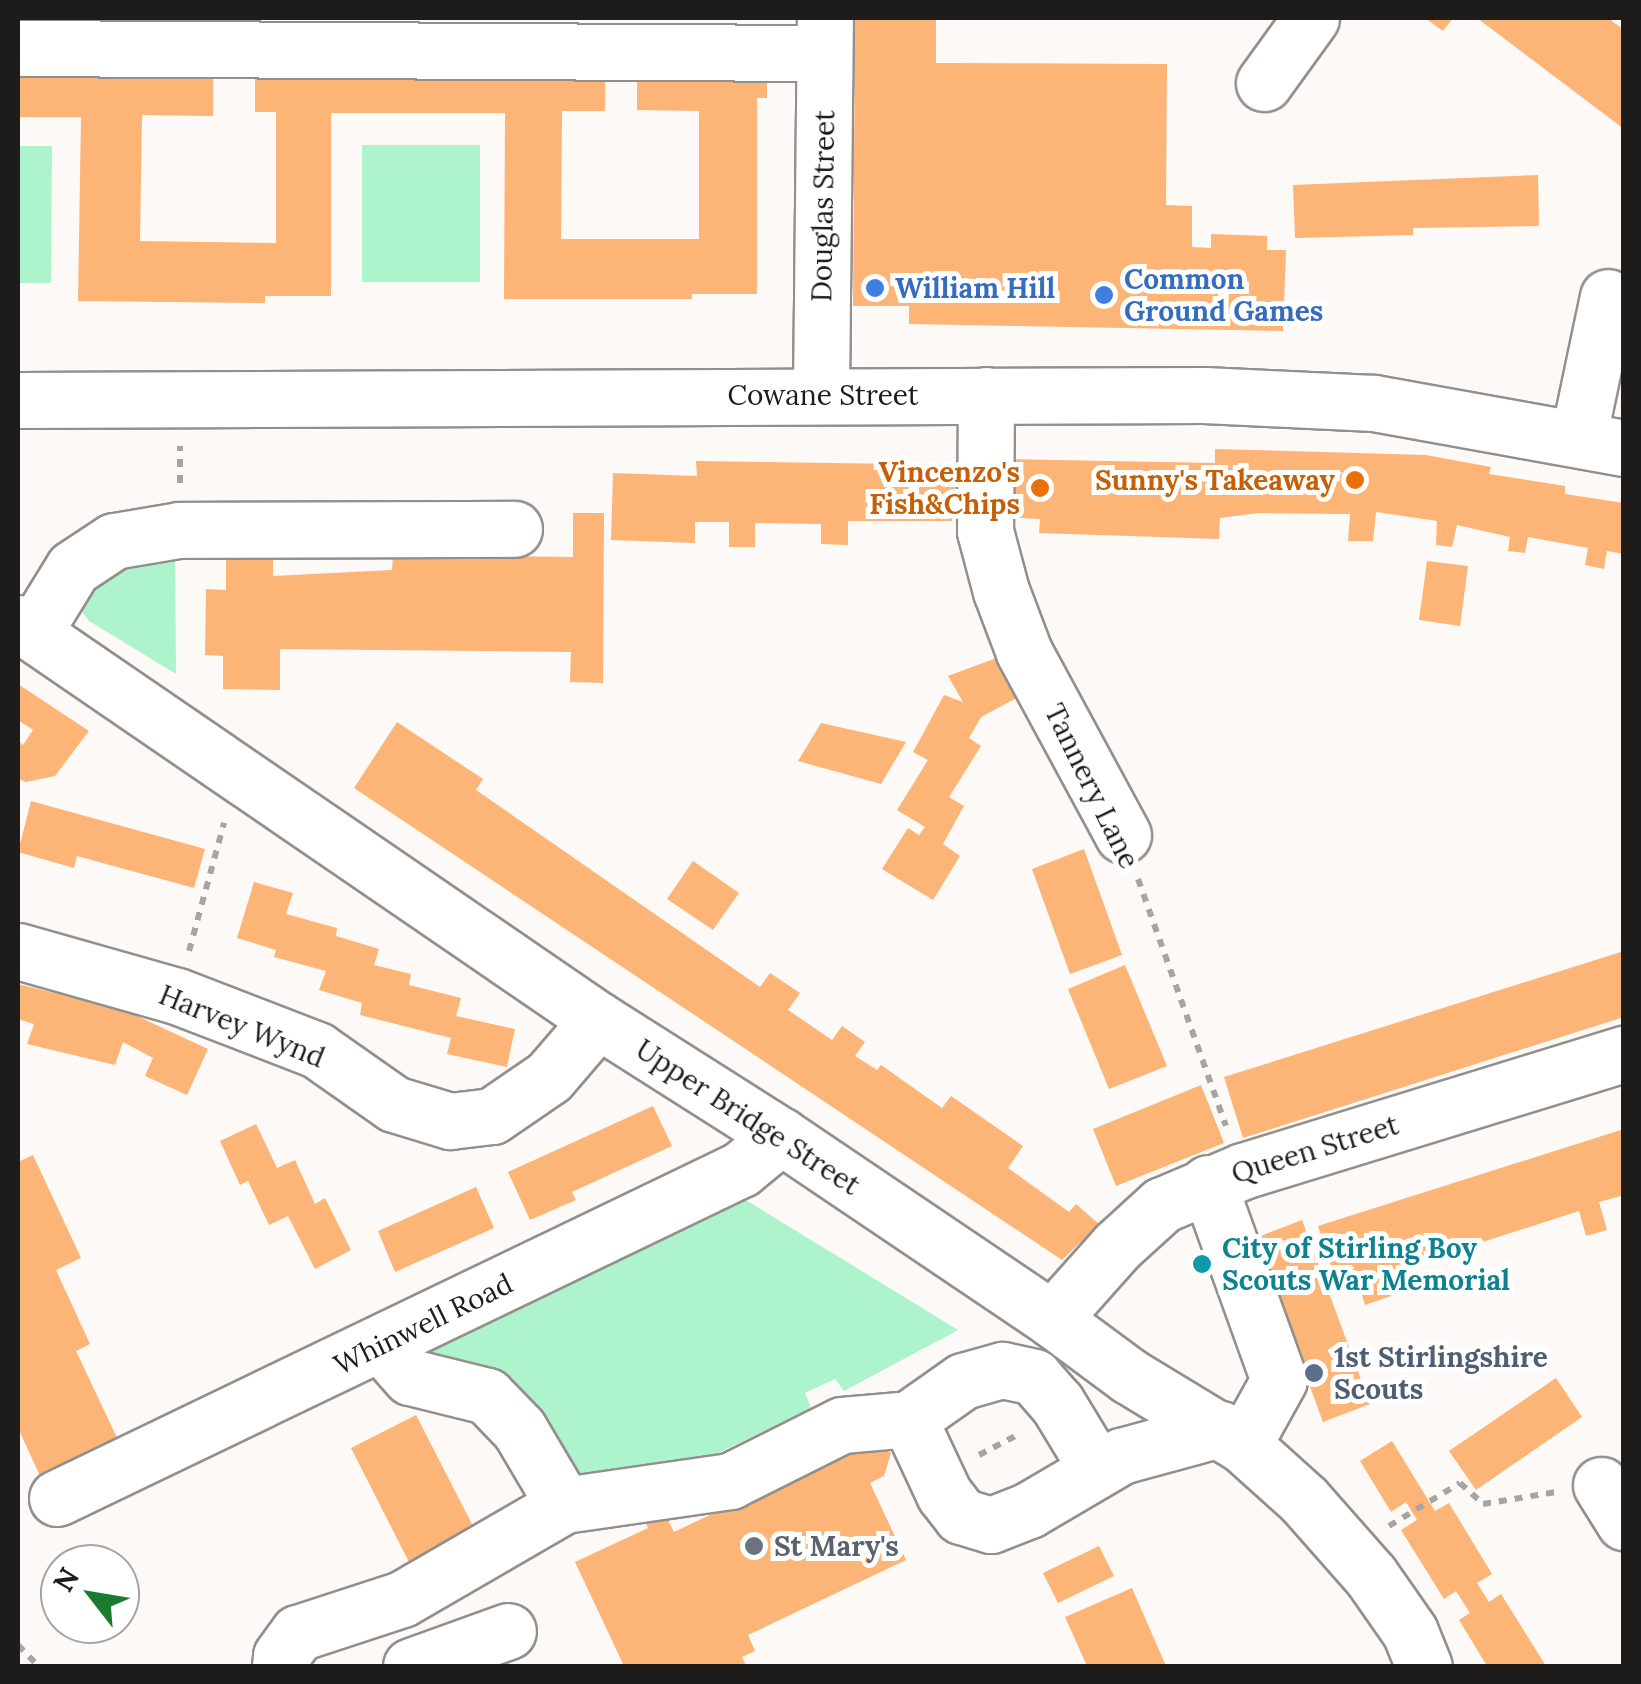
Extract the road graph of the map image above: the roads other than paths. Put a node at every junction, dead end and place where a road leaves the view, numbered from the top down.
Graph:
1 (1312, 18) edge
2 (825, 35) edge
3 (18, 48) edge
4 (1264, 83) dead end
5 (1608, 296) dead end
6 (821, 394) junction
7 (986, 395) junction
8 (18, 400) edge
9 (1601, 444) edge
10 (514, 528) dead end
11 (25, 628) edge
12 (1123, 836) road end
13 (18, 950) edge
14 (598, 1020) junction
15 (1624, 1054) edge
16 (781, 1136) junction
17 (1226, 1177) junction
18 (1052, 1320) junction
19 (382, 1344) junction
20 (909, 1419) junction
21 (1232, 1437) junction
22 (1097, 1470) junction
23 (58, 1498) dead end
24 (564, 1505) junction
25 (508, 1631) dead end
26 (280, 1666) edge
27 (412, 1666) edge
28 (1424, 1666) edge

1 - 4 street
2 - 3 street
2 - 6 street, Douglas Street
5 - 9 street
6 - 7 street, Cowane Street
6 - 8 street, Cowane Street
7 - 9 street, Cowane Street
7 - 12 street, Tannery Lane
10 - 11 street
11 - 14 street, Upper Bridge Street
13 - 14 street, Harvey Wynd
14 - 16 street, Upper Bridge Street
15 - 17 street, Queen Street
16 - 18 street, Upper Bridge Street
16 - 19 street, Whinwell Road
17 - 18 street, Queen Street
17 - 21 street
18 - 21 street, Upper Bridge Street
19 - 23 street, Whinwell Road
19 - 24 street
20 - 22 street
20 - 22 street
20 - 24 street
21 - 22 street
21 - 28 street, Upper Bridge Street
24 - 26 street
25 - 27 street

